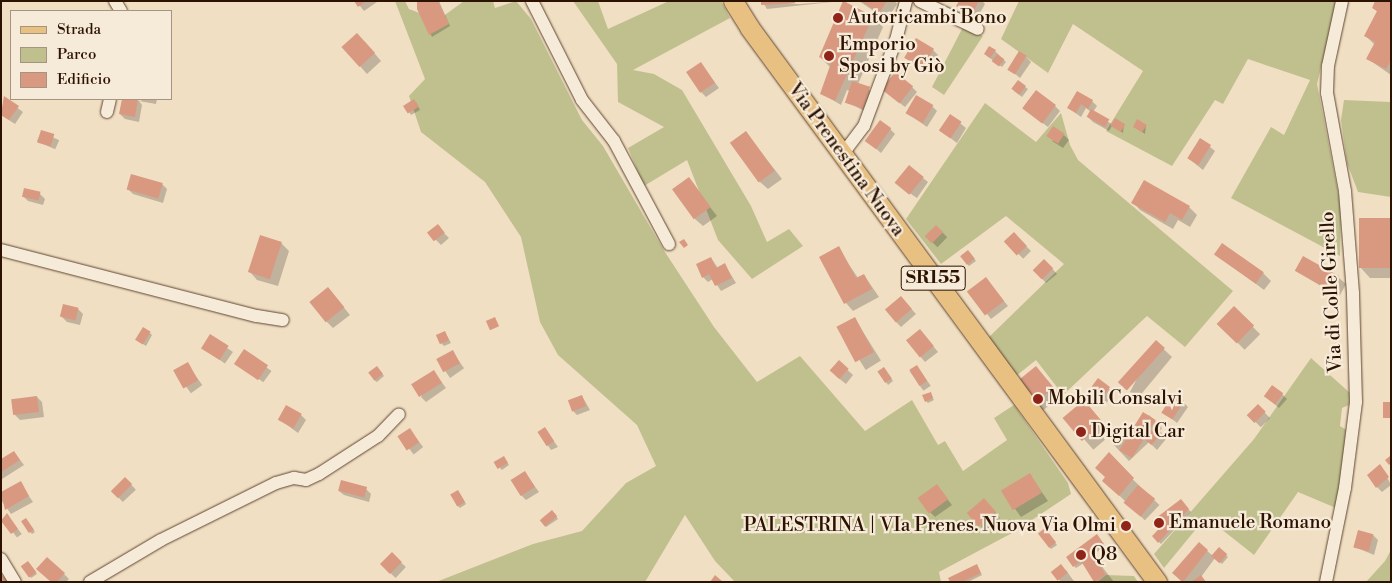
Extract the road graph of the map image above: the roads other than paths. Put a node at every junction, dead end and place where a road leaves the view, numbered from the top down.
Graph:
1 (532, 1) edge
2 (733, 1) edge
3 (906, 1) edge
4 (920, 1) edge
5 (1342, 1) edge
6 (978, 29) dead end
7 (110, 100) edge
8 (107, 112) dead end
9 (842, 155) junction
10 (669, 244) dead end
11 (1, 250) edge
12 (284, 320) dead end
13 (399, 414) dead end
14 (1, 559) edge
15 (15, 582) edge
16 (90, 582) edge
17 (1157, 582) edge
18 (1326, 582) edge

1 - 10 street
2 - 9 main road, Via Prenestina Nuova / SR155
3 - 9 street
4 - 6 street
5 - 18 street, Via di Colle Girello
7 - 8 street
9 - 17 main road, Via Prenestina Nuova / SR155
11 - 12 street
13 - 16 street
14 - 15 street

